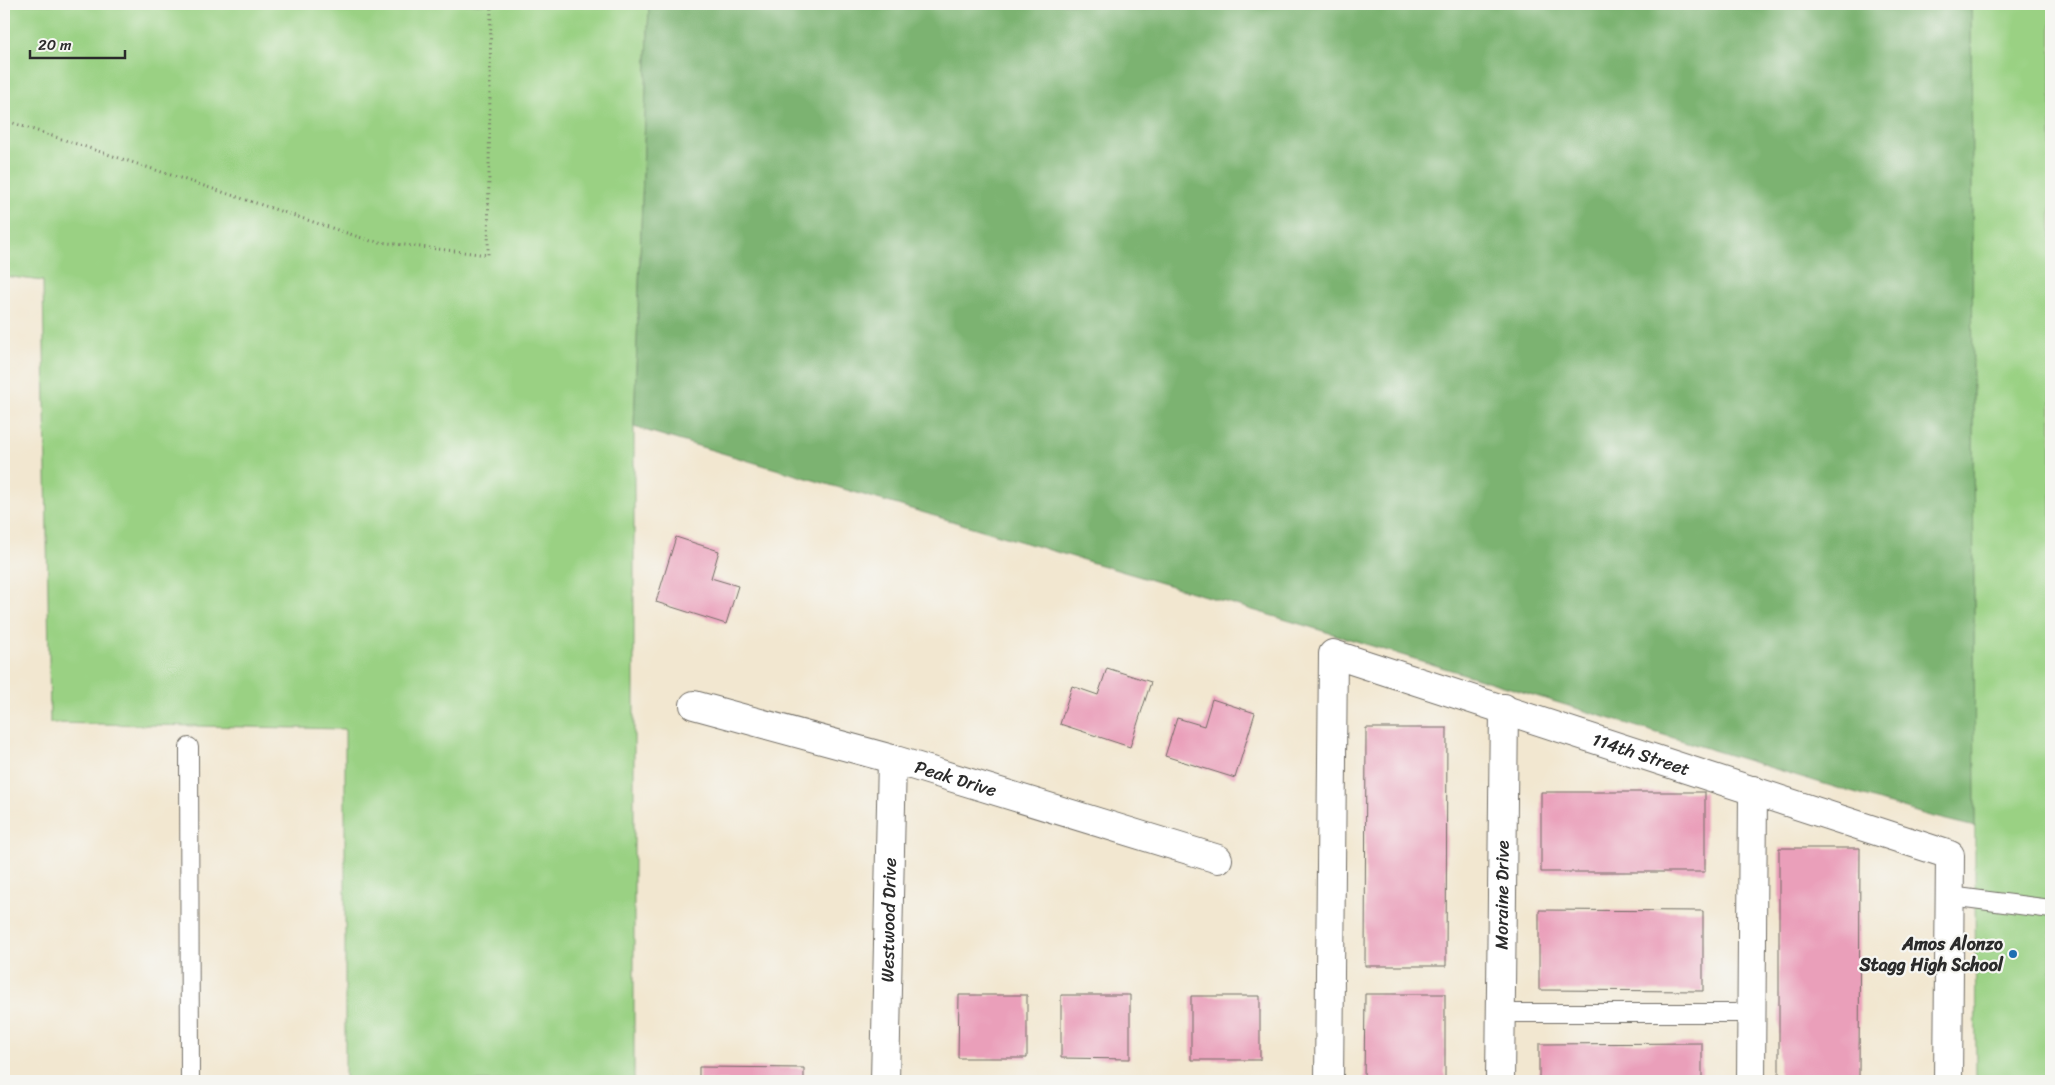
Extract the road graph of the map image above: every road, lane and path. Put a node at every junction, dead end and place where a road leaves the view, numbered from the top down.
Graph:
1 (491, 4) edge
2 (4, 120) edge
3 (694, 705) dead end
4 (1504, 708) junction
5 (189, 746) dead end
6 (892, 760) junction
7 (1753, 790) junction
8 (1218, 859) dead end
9 (1950, 896) junction
10 (2051, 909) edge
11 (1501, 1013) junction
12 (1751, 1013) junction
13 (190, 1081) edge
14 (885, 1081) edge
15 (1328, 1081) edge
16 (1500, 1081) edge
17 (1750, 1081) edge
18 (1948, 1081) edge

1 - 2 path
3 - 6 street, Peak Drive
4 - 7 street, 114th Street
4 - 11 street, Moraine Drive
4 - 15 street, 114th Street
5 - 13 lane
6 - 8 street, Peak Drive
6 - 14 street, Westwood Drive
7 - 9 street, 114th Street
7 - 12 street
9 - 10 lane
9 - 18 street
11 - 12 lane
11 - 16 street, Moraine Drive
12 - 17 street

